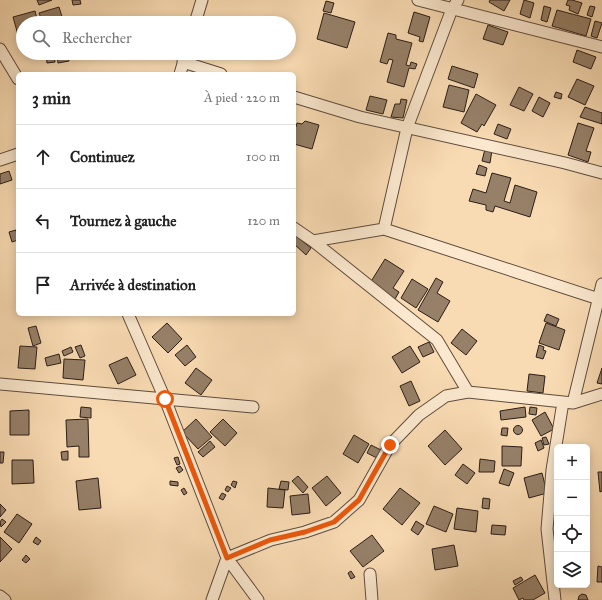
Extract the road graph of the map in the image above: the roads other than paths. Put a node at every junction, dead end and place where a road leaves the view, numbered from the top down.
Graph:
1 (202, 0) edge
2 (418, 0) edge
3 (455, 4) edge
4 (197, 16) edge
5 (602, 47) edge
6 (0, 49) edge
7 (184, 60) edge
8 (190, 60) edge
9 (181, 72) edge
10 (216, 72) edge
11 (16, 77) edge
12 (296, 98) edge
13 (408, 128) junction
14 (16, 155) edge
15 (0, 160) edge
16 (602, 173) edge
17 (296, 229) edge
18 (384, 229) junction
19 (313, 241) junction
20 (602, 284) edge
21 (600, 299) edge
22 (129, 316) edge
23 (0, 384) edge
24 (468, 392) junction
25 (602, 394) edge
26 (165, 399) junction
27 (568, 402) junction
28 (253, 407) dead end
29 (227, 558) junction
30 (370, 574) dead end
31 (0, 596) edge
32 (5, 600) edge
33 (212, 600) edge
34 (258, 600) edge
35 (372, 600) edge
36 (555, 600) edge

1 - 4 street
2 - 3 street
3 - 5 street
3 - 13 street
6 - 11 street
7 - 9 street
8 - 10 street
12 - 13 street
13 - 16 street
13 - 18 street
14 - 15 street
17 - 19 street
18 - 19 street
18 - 21 street
19 - 24 street
20 - 21 street
21 - 27 street
22 - 26 street
23 - 26 street
24 - 27 street
24 - 29 street
25 - 27 street
26 - 28 street
26 - 29 street
27 - 36 street
29 - 33 street
29 - 34 street
30 - 35 street
31 - 32 street

